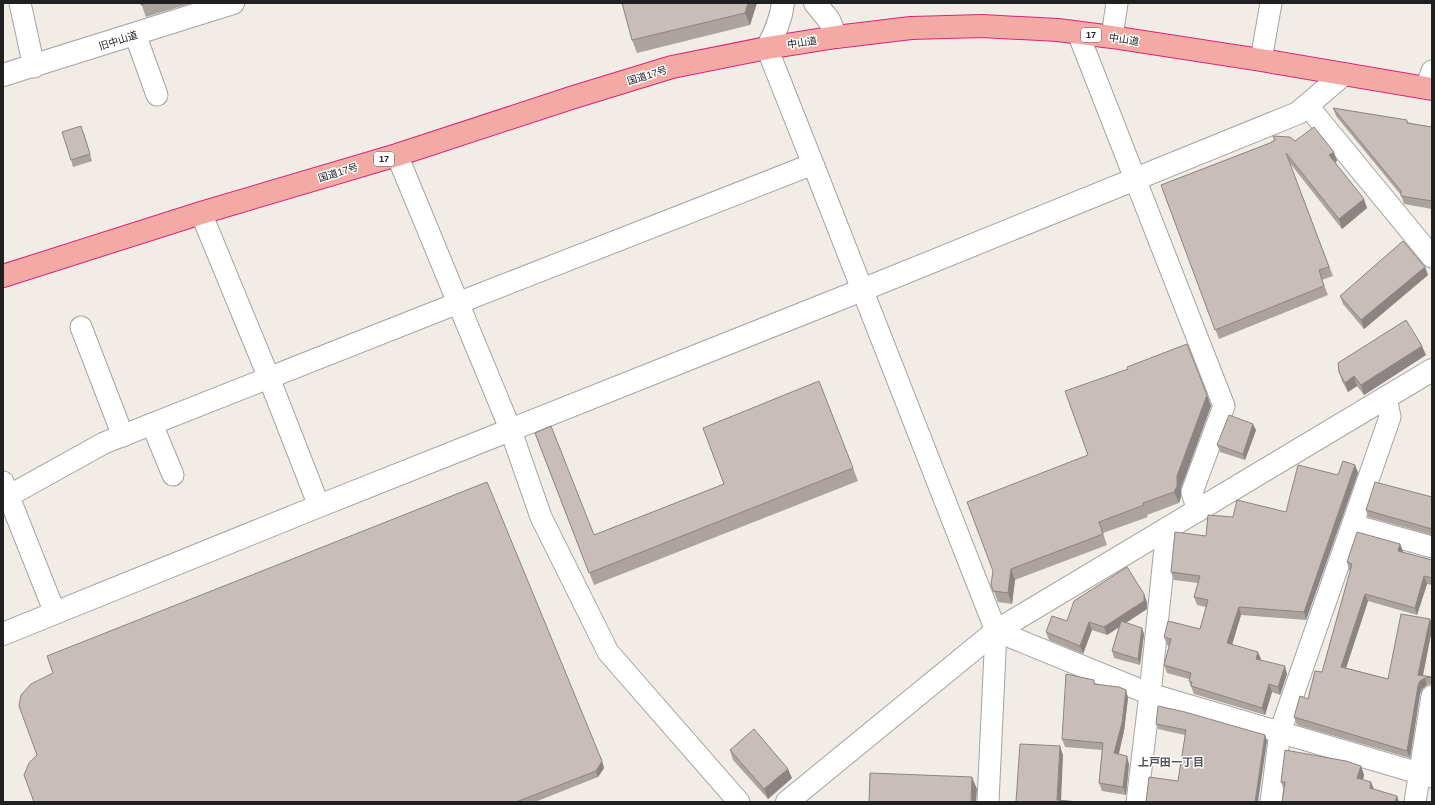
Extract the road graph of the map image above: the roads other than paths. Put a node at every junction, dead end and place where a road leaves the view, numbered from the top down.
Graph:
1 (20, 3) edge
2 (233, 3) edge
3 (782, 3) edge
4 (816, 3) edge
5 (1117, 3) edge
6 (1272, 3) edge
7 (1078, 33) junction
8 (135, 34) junction
9 (836, 37) junction
10 (1112, 37) junction
11 (767, 48) junction
12 (1261, 60) junction
13 (34, 66) junction
14 (1344, 74) junction
15 (3, 76) edge
16 (1430, 82) edge
17 (157, 95) dead end
18 (1307, 105) junction
19 (398, 154) junction
20 (813, 164) junction
21 (1134, 178) junction
22 (201, 213) junction
23 (1432, 257) edge
24 (3, 276) edge
25 (862, 290) junction
26 (458, 303) junction
27 (81, 327) dead end
28 (1432, 370) edge
29 (269, 378) junction
30 (1386, 397) junction
31 (152, 424) junction
32 (511, 431) junction
33 (123, 436) junction
34 (173, 475) dead end
35 (5, 493) edge
36 (319, 506) junction
37 (1198, 510) junction
38 (1353, 525) junction
39 (1167, 528) junction
40 (1432, 547) edge
41 (55, 613) junction
42 (996, 631) junction
43 (3, 634) edge
44 (1150, 694) junction
45 (1432, 696) edge
46 (1280, 732) junction
47 (1426, 775) edge
48 (739, 802) edge
49 (788, 802) edge
50 (988, 802) edge
51 (1137, 802) edge
52 (1270, 802) edge
53 (1415, 802) edge

1 - 13 street
2 - 8 street, 旧中山道
3 - 11 street
4 - 9 street
5 - 10 street
6 - 12 street
7 - 9 highway, 中山道 / 17
7 - 10 highway, 中山道 / 17
7 - 21 street
8 - 13 street, 旧中山道
8 - 17 street
9 - 11 highway, 中山道 / 17
10 - 12 highway, 中山道 / 17
11 - 19 highway, 国道17号 / 17
11 - 20 street
12 - 14 highway, 中山道 / 17
13 - 15 street, 旧中山道
14 - 16 highway, 中山道 / 17
14 - 18 street
18 - 21 street
18 - 23 street
19 - 22 highway, 国道17号 / 17
19 - 26 street
20 - 25 street
20 - 26 street
21 - 25 street
21 - 37 street
22 - 24 highway, 国道17号 / 17
22 - 29 street
25 - 32 street
25 - 42 street
26 - 29 street
26 - 32 street
27 - 33 street
28 - 30 street
29 - 31 street
29 - 36 street
30 - 37 street
30 - 38 street
31 - 33 street
31 - 34 street
32 - 36 street
32 - 48 street
33 - 35 street
35 - 41 street
36 - 41 street
37 - 39 street
38 - 40 street
38 - 46 street
39 - 42 street
39 - 44 street
41 - 43 street
42 - 44 street
42 - 49 street
42 - 50 street
44 - 46 street
44 - 51 street
45 - 47 street
46 - 47 street
46 - 52 street
47 - 53 street

